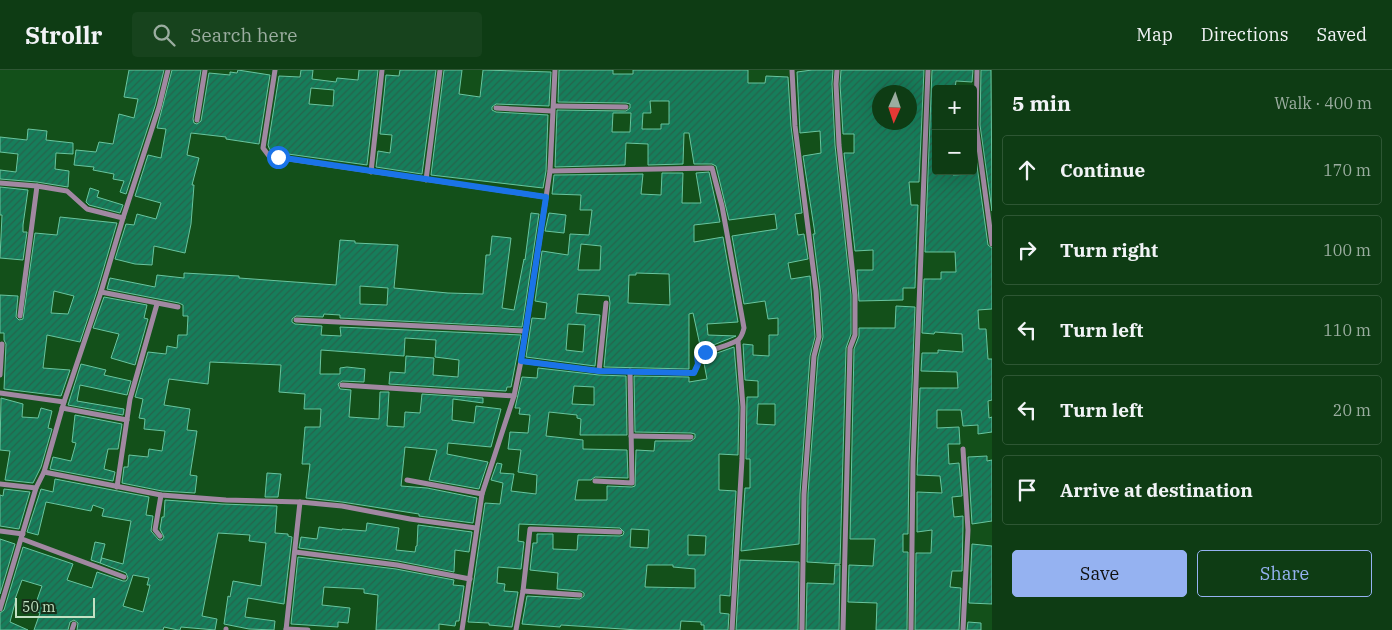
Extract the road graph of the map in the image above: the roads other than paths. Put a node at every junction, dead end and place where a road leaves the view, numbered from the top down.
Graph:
1 (168, 70) edge
2 (205, 70) edge
3 (275, 70) edge
4 (382, 70) edge
5 (440, 70) edge
6 (555, 70) edge
7 (792, 70) edge
8 (837, 70) edge
9 (928, 70) edge
10 (977, 70) edge
11 (626, 107) dead end
12 (496, 108) dead end
13 (553, 108) junction
14 (197, 120) dead end
15 (550, 171) junction
16 (371, 172) junction
17 (426, 180) junction
18 (0, 183) edge
19 (37, 186) junction
20 (546, 197) junction
21 (123, 218) junction
22 (992, 244) edge
23 (102, 292) junction
24 (606, 303) dead end
25 (157, 304) junction
26 (178, 307) dead end
27 (20, 316) dead end
28 (296, 320) dead end
29 (524, 331) junction
30 (738, 341) junction
31 (2, 344) dead end
32 (521, 361) junction
33 (599, 371) junction
34 (630, 371) junction
35 (0, 375) edge
36 (342, 385) dead end
37 (0, 393) edge
38 (514, 396) junction
39 (64, 402) junction
40 (62, 408) junction
41 (127, 420) junction
42 (631, 436) junction
43 (691, 437) dead end
44 (963, 449) dead end
45 (44, 472) junction
46 (407, 480) dead end
47 (595, 482) dead end
48 (0, 484) edge
49 (117, 487) junction
50 (36, 488) junction
51 (482, 494) junction
52 (161, 495) junction
53 (300, 502) junction
54 (476, 528) junction
55 (0, 531) edge
56 (620, 532) dead end
57 (160, 536) dead end
58 (22, 537) junction
59 (295, 552) junction
60 (124, 577) dead end
61 (470, 579) junction
62 (523, 591) junction
63 (580, 595) dead end
64 (0, 609) edge
65 (286, 629) edge
66 (308, 630) edge
67 (462, 630) edge
68 (516, 630) edge
69 (732, 630) edge
70 (802, 630) edge
71 (844, 630) edge
72 (911, 630) edge
73 (964, 630) edge

1 - 21 street
2 - 14 street
3 - 16 street
4 - 16 street
5 - 17 street
6 - 13 street
7 - 70 street
8 - 71 street
9 - 72 street
10 - 22 street
11 - 13 street
12 - 13 street
13 - 15 street
15 - 20 street
15 - 30 street
16 - 17 street
17 - 20 street
18 - 19 street
19 - 21 street
19 - 27 street
20 - 29 street
21 - 23 street
23 - 25 street
23 - 39 street
24 - 33 street
25 - 26 street
25 - 41 street
28 - 29 street
29 - 32 street
30 - 34 street
30 - 69 street
31 - 35 street
32 - 33 street
32 - 38 street
33 - 34 street
34 - 42 street
36 - 38 street
37 - 39 street
38 - 51 street
39 - 40 street
40 - 41 street
40 - 45 street
41 - 49 street
42 - 43 street
42 - 47 street
44 - 73 street
45 - 49 street
45 - 50 street
46 - 51 street
48 - 50 street
49 - 52 street
50 - 58 street
51 - 54 street
52 - 53 street
52 - 57 street
53 - 54 street
53 - 59 street
54 - 61 street
55 - 58 street
56 - 62 street
58 - 60 street
58 - 64 street
59 - 61 street
59 - 65 street
61 - 67 street
62 - 63 street
62 - 68 street
65 - 66 street

